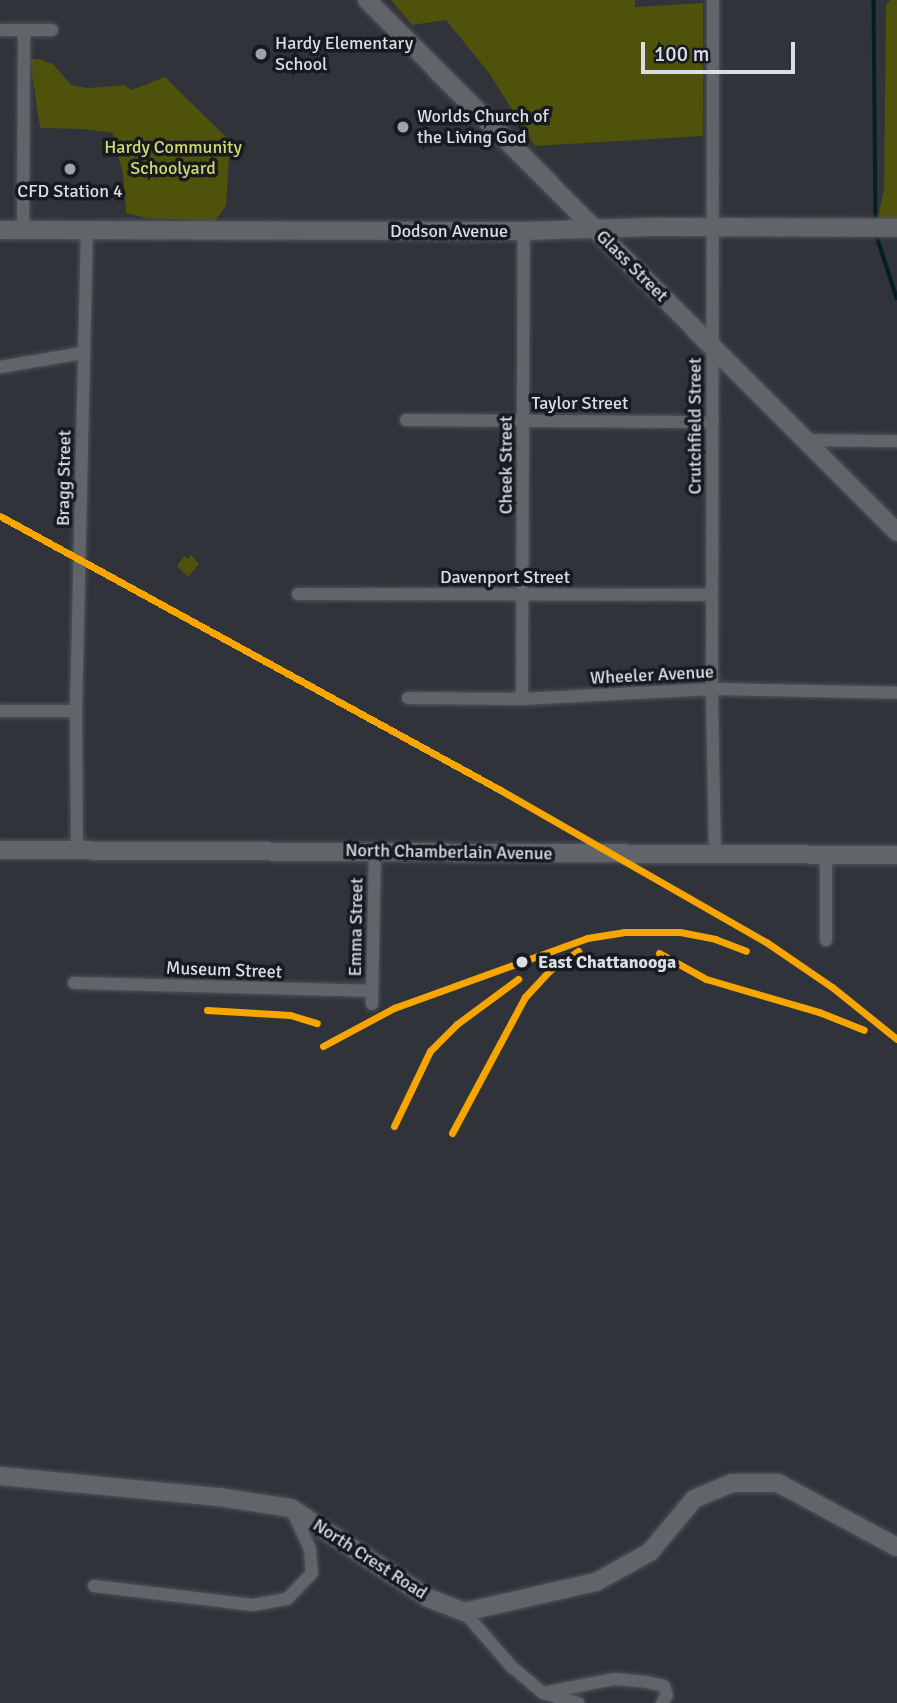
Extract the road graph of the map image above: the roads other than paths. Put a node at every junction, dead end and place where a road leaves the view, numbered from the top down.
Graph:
1 (367, 0) edge
2 (713, 0) edge
3 (0, 30) edge
4 (52, 30) dead end
5 (24, 32) junction
6 (713, 227) junction
7 (883, 228) edge
8 (23, 229) junction
9 (0, 230) edge
10 (596, 230) junction
11 (87, 232) junction
12 (524, 232) junction
13 (713, 349) junction
14 (83, 353) junction
15 (0, 367) edge
16 (405, 420) dead end
17 (524, 421) junction
18 (713, 422) junction
19 (809, 440) junction
20 (897, 441) edge
21 (897, 532) edge
22 (298, 594) dead end
23 (523, 594) junction
24 (712, 595) junction
25 (713, 689) junction
26 (897, 693) edge
27 (408, 698) dead end
28 (522, 699) junction
29 (0, 711) edge
30 (76, 712) junction
31 (77, 849) junction
32 (0, 850) edge
33 (375, 851) junction
34 (715, 852) junction
35 (826, 853) junction
36 (897, 855) edge
37 (825, 940) dead end
38 (74, 983) dead end
39 (372, 990) junction
40 (372, 1004) dead end
41 (0, 1476) edge
42 (291, 1508) junction
43 (897, 1547) edge
44 (94, 1586) dead end
45 (464, 1612) junction
46 (543, 1693) junction
47 (579, 1703) edge
48 (662, 1703) edge

1 - 10 street, Glass Street
2 - 6 street, Crutchfield Street
3 - 5 street
4 - 5 street
5 - 8 street
6 - 7 street, Dodson Avenue
6 - 10 street, Dodson Avenue
6 - 13 street, Crutchfield Street
8 - 9 street, Dodson Avenue
8 - 11 street, Dodson Avenue
10 - 12 street, Dodson Avenue
10 - 13 street, Glass Street
11 - 12 street, Dodson Avenue
11 - 14 street, Bragg Street
12 - 17 street, Cheek Street
13 - 18 street, Crutchfield Street
13 - 19 street, Glass Street
14 - 15 street
14 - 30 street, Bragg Street
16 - 17 street, Taylor Street
17 - 18 street, Taylor Street
17 - 23 street, Cheek Street
18 - 24 street, Crutchfield Street
19 - 20 street
19 - 21 street, Glass Street
22 - 23 street, Davenport Street
23 - 24 street, Davenport Street
23 - 28 street, Cheek Street
24 - 25 street, Crutchfield Street
25 - 26 street, Wheeler Avenue
25 - 28 street, Wheeler Avenue
25 - 34 street, Crutchfield Street
27 - 28 street, Wheeler Avenue
29 - 30 street
30 - 31 street, Bragg Street
31 - 32 street, North Chamberlain Avenue
31 - 33 street, North Chamberlain Avenue
33 - 34 street, North Chamberlain Avenue
33 - 39 street, Emma Street
34 - 35 street, North Chamberlain Avenue
35 - 36 street, North Chamberlain Avenue
35 - 37 street
38 - 39 street, Museum Street
39 - 40 street, Emma Street
41 - 42 street, North Crest Road
42 - 44 street
42 - 45 street, North Crest Road
43 - 45 street
45 - 46 street
46 - 47 street
46 - 48 street

